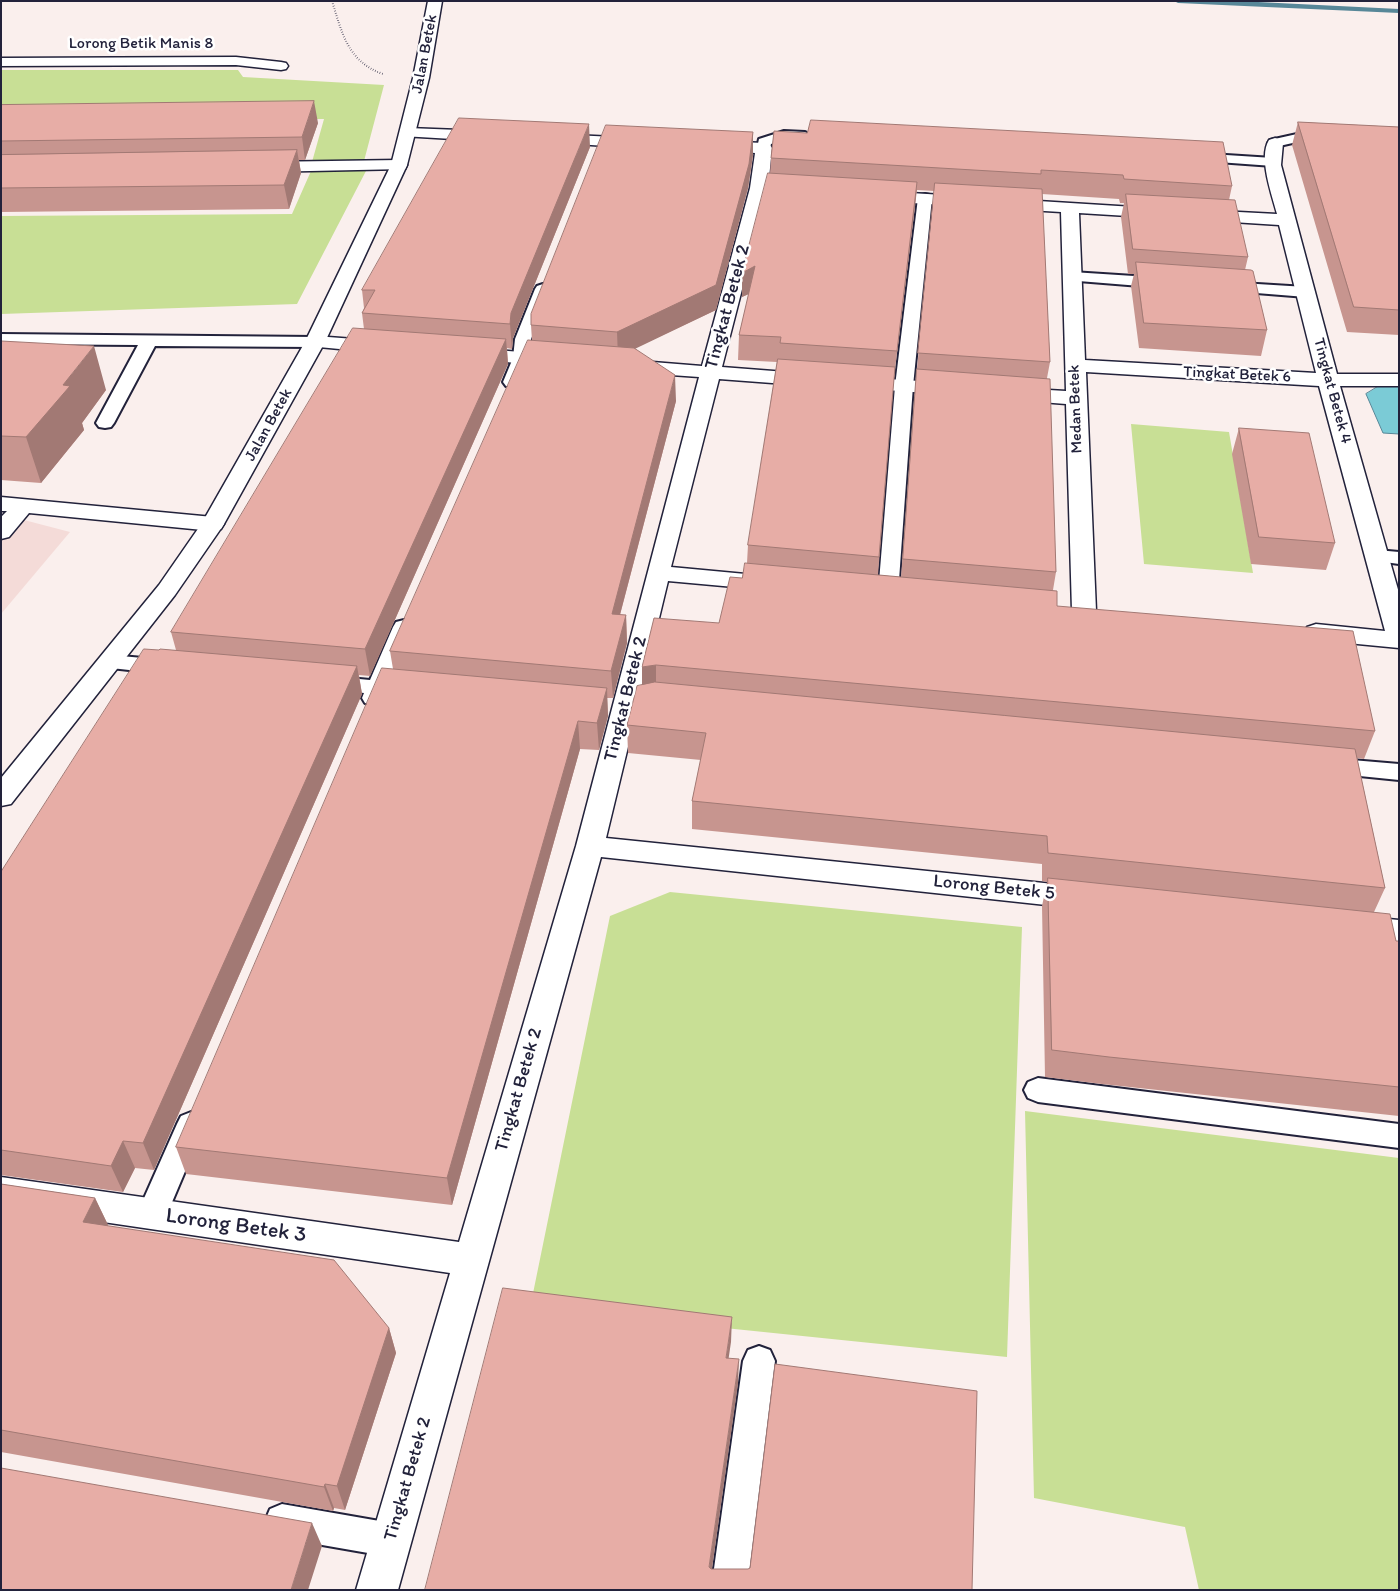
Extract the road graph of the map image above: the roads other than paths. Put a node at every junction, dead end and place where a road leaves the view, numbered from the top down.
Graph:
1 (435, 1) edge
2 (1, 62) edge
3 (281, 66) dead end
4 (408, 133) junction
5 (504, 137) edge
6 (824, 137) edge
7 (533, 138) edge
8 (1343, 141) edge
9 (649, 143) edge
10 (697, 146) edge
11 (764, 148) junction
12 (1274, 152) junction
13 (1183, 157) edge
14 (399, 165) junction
15 (250, 167) edge
16 (866, 195) edge
17 (925, 198) junction
18 (1070, 207) junction
19 (1287, 220) junction
20 (551, 267) edge
21 (1072, 277) junction
22 (1179, 284) edge
23 (1209, 286) edge
24 (1306, 292) junction
25 (1, 339) edge
26 (28, 339) junction
27 (149, 340) junction
28 (315, 342) junction
29 (404, 349) edge
30 (453, 353) edge
31 (12, 358) edge
32 (522, 358) junction
33 (582, 362) edge
34 (612, 365) edge
35 (1075, 365) junction
36 (711, 372) junction
37 (1328, 380) junction
38 (1399, 380) edge
39 (904, 386) junction
40 (971, 391) edge
41 (999, 393) edge
42 (1076, 398) junction
43 (502, 404) edge
44 (105, 423) dead end
45 (1, 504) edge
46 (24, 505) junction
47 (213, 524) junction
48 (1, 532) edge
49 (1377, 556) junction
50 (1399, 558) edge
51 (658, 573) junction
52 (792, 585) edge
53 (888, 594) edge
54 (414, 605) edge
55 (1084, 611) edge
56 (1291, 630) edge
57 (1399, 638) edge
58 (110, 662) junction
59 (189, 670) edge
60 (308, 681) edge
61 (378, 687) junction
62 (427, 692) edge
63 (366, 714) edge
64 (1310, 764) edge
65 (1399, 772) edge
66 (1, 797) edge
67 (590, 846) junction
68 (1113, 901) edge
69 (1330, 924) edge
70 (1399, 931) edge
71 (1038, 1090) dead end
72 (199, 1105) edge
73 (1399, 1136) edge
74 (1, 1192) edge
75 (152, 1214) junction
76 (470, 1260) junction
77 (759, 1361) dead end
78 (254, 1516) edge
79 (391, 1540) junction
80 (377, 1590) edge
81 (729, 1590) edge

1 - 4 street, Jalan Betek
2 - 3 street, Lorong Betik Manis 8
4 - 5 street
4 - 14 street, Jalan Betek
6 - 11 lane
7 - 9 street
8 - 12 lane
10 - 11 street
11 - 36 street, Tingkat Betek 2
12 - 13 lane
12 - 19 street, Tingkat Betek 4
14 - 15 street
14 - 28 street, Jalan Betek
16 - 17 street
17 - 18 street
17 - 39 lane
18 - 19 street
18 - 21 street, Medan Betek
19 - 24 street, Tingkat Betek 4
20 - 32 lane
21 - 22 lane
21 - 35 street, Medan Betek
23 - 24 lane
24 - 37 street, Tingkat Betek 4
25 - 26 lane
26 - 27 lane
26 - 31 lane
27 - 28 lane
27 - 44 lane
28 - 29 street
28 - 47 street, Jalan Betek
30 - 32 street
32 - 33 street
32 - 43 lane
34 - 36 street
35 - 37 street, Tingkat Betek 6
35 - 42 street, Medan Betek
36 - 39 street
36 - 51 street, Tingkat Betek 2
37 - 38 street, Tingkat Betek 6
37 - 49 street, Tingkat Betek 4
39 - 40 street
39 - 53 lane
41 - 42 street
42 - 55 street, Medan Betek
45 - 46 street
46 - 47 street
46 - 48 street
47 - 58 street, Jalan Betek
49 - 50 lane
49 - 57 street, Tingkat Betek 4
51 - 52 street
51 - 67 street, Tingkat Betek 2
54 - 61 lane
56 - 57 street
58 - 59 lane
58 - 66 street, Jalan Betek
60 - 61 lane
61 - 62 lane
61 - 63 lane
64 - 65 lane
67 - 68 street, Lorong Betek 5
67 - 76 street, Tingkat Betek 2
69 - 70 street
71 - 73 lane
72 - 75 lane
74 - 75 street, Lorong Betek 3
75 - 76 street, Lorong Betek 3
76 - 79 street, Tingkat Betek 2
77 - 81 lane
78 - 79 lane
79 - 80 street, Tingkat Betek 2

